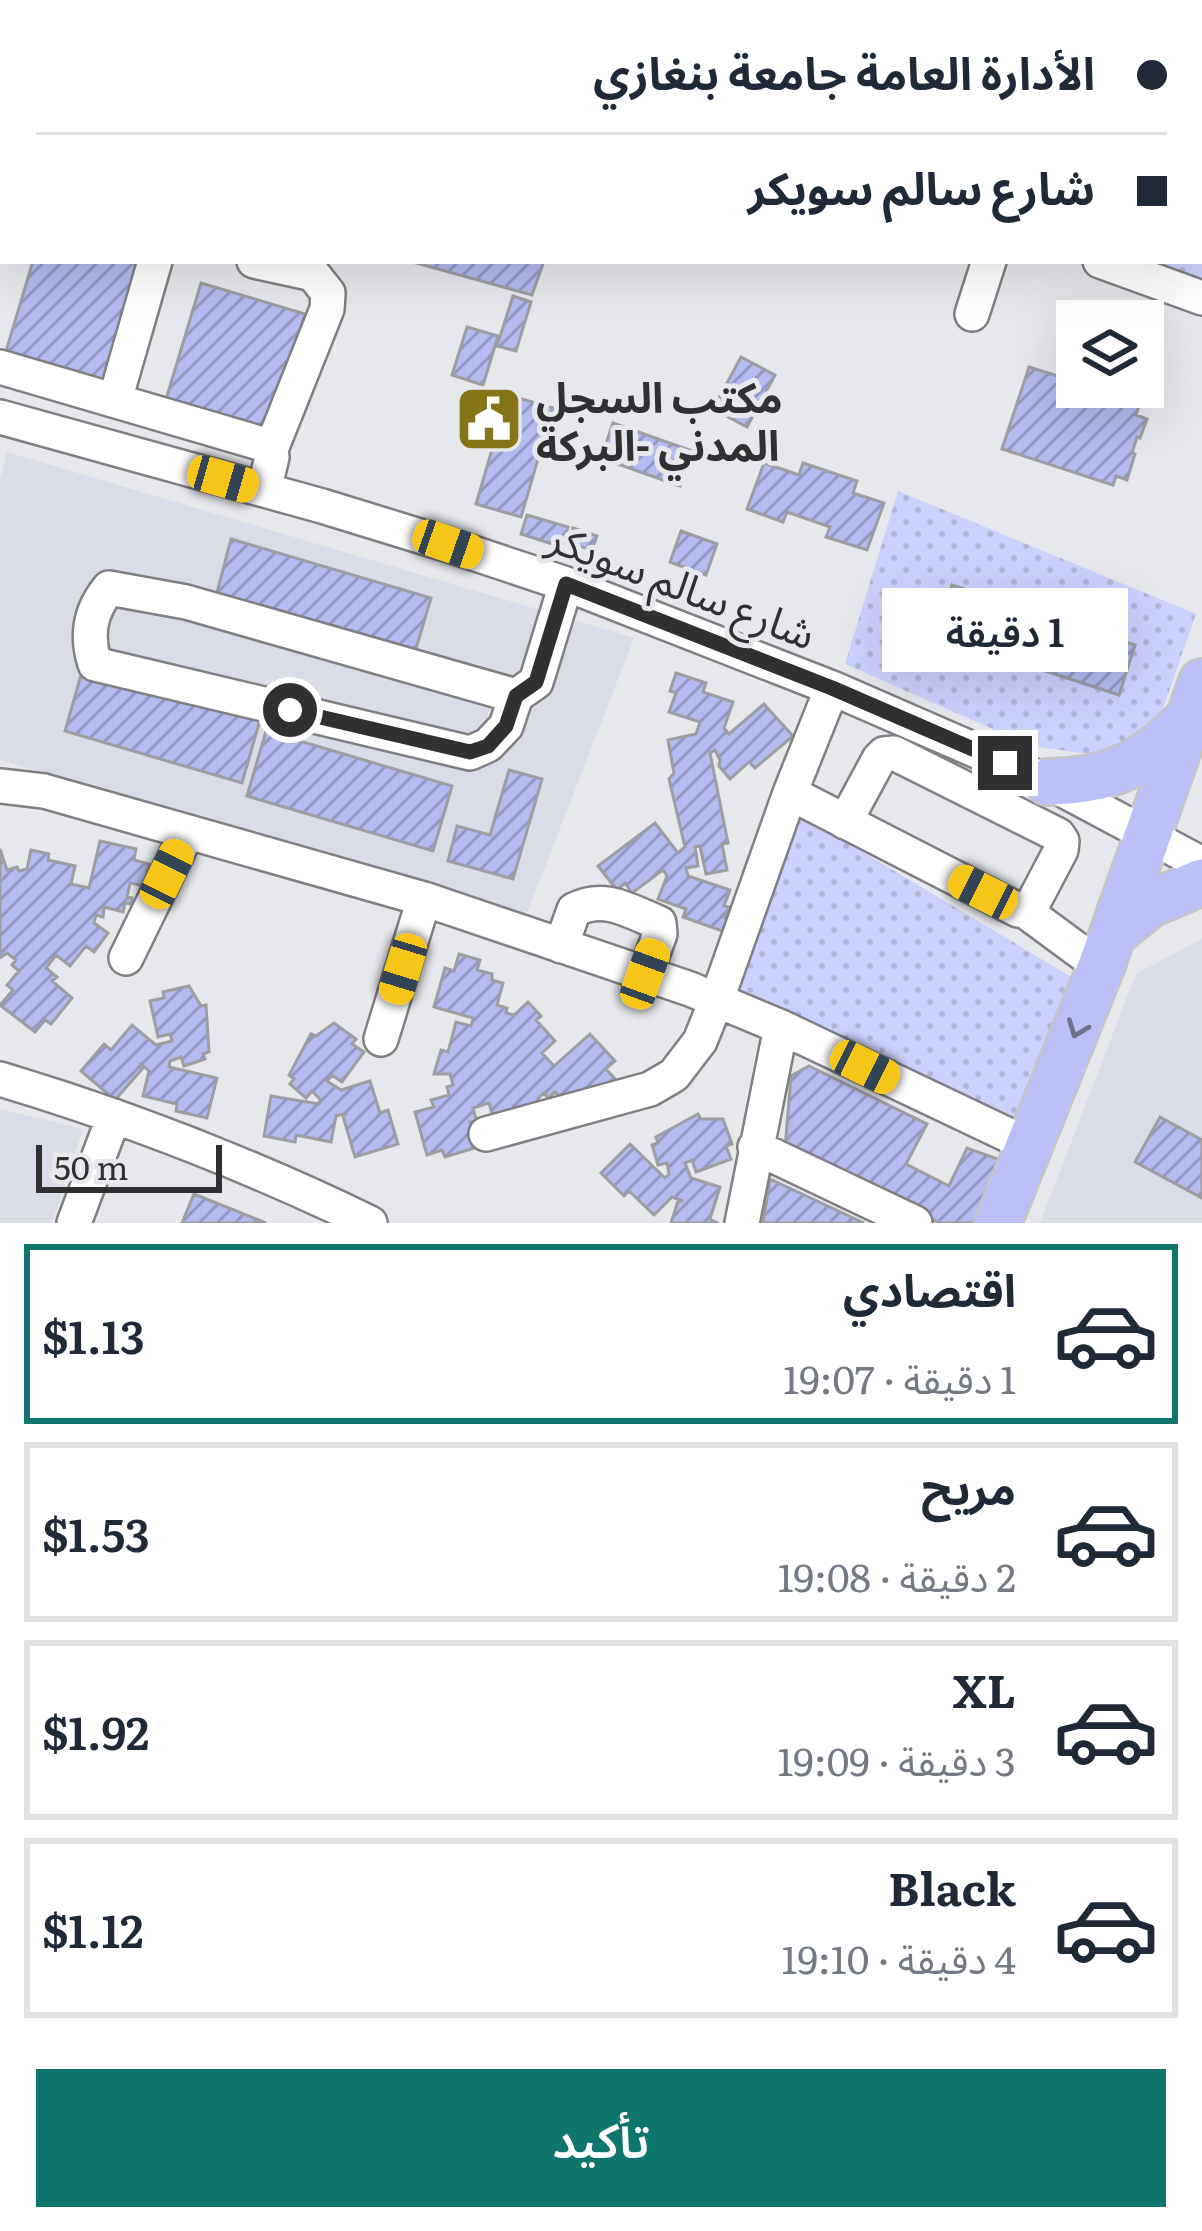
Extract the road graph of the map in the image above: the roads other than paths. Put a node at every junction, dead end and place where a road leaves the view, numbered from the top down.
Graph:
1 (154, 264) edge
2 (268, 264) edge
3 (988, 264) edge
4 (1108, 264) edge
5 (1202, 298) edge
6 (972, 314) dead end
7 (0, 367) edge
8 (115, 400) junction
9 (0, 417) edge
10 (270, 452) junction
11 (264, 490) junction
12 (566, 584) junction
13 (832, 688) junction
14 (516, 696) junction
15 (1196, 699) edge
16 (1048, 782) junction
17 (0, 786) edge
18 (790, 793) junction
19 (845, 822) junction
20 (187, 833) junction
21 (1147, 834) junction
22 (1202, 864) edge
23 (1202, 882) edge
24 (424, 899) junction
25 (1025, 910) junction
26 (561, 946) junction
27 (1107, 950) junction
28 (126, 958) dead end
29 (645, 974) junction
30 (717, 999) junction
31 (782, 1028) junction
32 (381, 1040) dead end
33 (0, 1079) edge
34 (114, 1116) junction
35 (486, 1134) dead end
36 (1031, 1146) junction
37 (755, 1147) junction
38 (74, 1223) edge
39 (370, 1223) edge
40 (742, 1223) edge
41 (915, 1223) edge
42 (998, 1223) edge

1 - 8 street
2 - 10 street
3 - 6 street
4 - 5 street
7 - 8 street
8 - 10 street
9 - 11 street, شارع سالم سويكر
10 - 11 street
11 - 12 street, شارع سالم سويكر
12 - 13 street, شارع سالم سويكر
12 - 14 street
13 - 16 street, شارع سالم سويكر
13 - 18 street
14 - 14 street
15 - 16 main road
15 - 21 main road
16 - 21 street, شارع سالم سويكر
17 - 20 street
18 - 19 street
18 - 30 street
19 - 25 street
19 - 25 street
20 - 24 street
20 - 28 street
21 - 22 street, شارع سالم سويكر
21 - 27 main road
23 - 27 main road
24 - 26 street
24 - 32 street
25 - 27 street
26 - 29 street
26 - 29 street
27 -> 36 main road
29 - 30 street
30 - 31 street
30 - 35 street
31 - 36 street
31 - 37 street
33 - 34 street
34 - 38 street
34 - 39 street
36 - 42 main road
37 - 40 street
37 - 41 street

